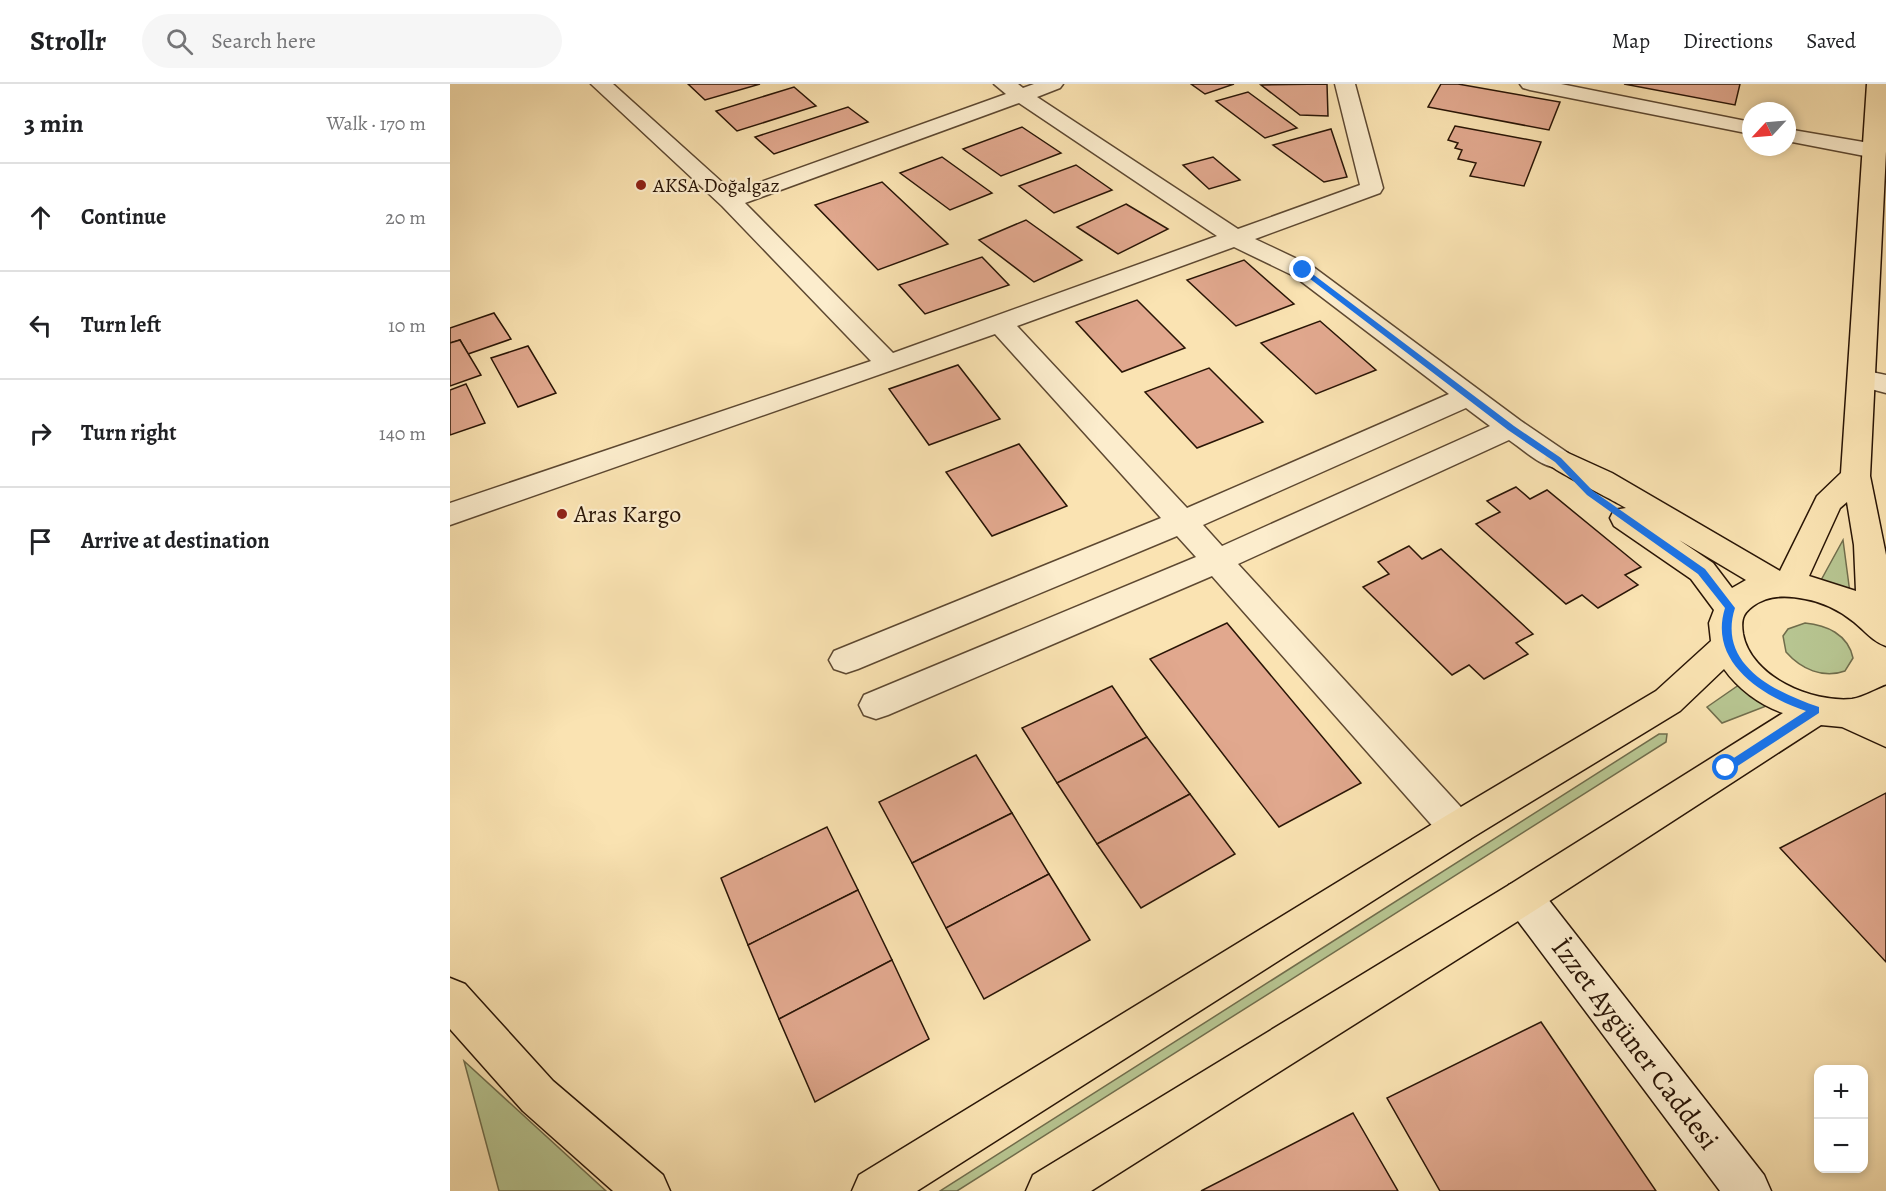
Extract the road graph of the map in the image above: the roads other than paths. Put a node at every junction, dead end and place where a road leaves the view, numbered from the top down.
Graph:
1 (601, 84) edge
2 (1053, 84) edge
3 (1345, 84) edge
4 (1530, 84) edge
5 (1877, 84) edge
6 (1012, 90) edge
7 (1742, 126) edge
8 (1796, 137) edge
9 (1875, 152) junction
10 (730, 201) junction
11 (1237, 239) junction
12 (1000, 324) junction
13 (889, 364) junction
14 (1874, 381) edge
15 (1469, 396) junction
16 (1511, 428) junction
17 (1558, 460) junction
18 (1855, 476) junction
19 (450, 514) edge
20 (1182, 522) junction
21 (1216, 561) junction
22 (1784, 585) junction
23 (1878, 625) edge
24 (1729, 627) junction
25 (846, 660) dead end
26 (1886, 700) edge
27 (876, 705) dead end
28 (1831, 712) junction
29 (1886, 733) edge
30 (1457, 828) junction
31 (1523, 897) junction
32 (450, 998) edge
33 (647, 1191) edge
34 (875, 1191) edge
35 (1049, 1191) edge
36 (1748, 1191) edge

1 - 10 street
2 - 6 street
3 - 11 street
4 - 7 street
5 - 9 main road
6 - 10 street
6 - 11 street
8 - 9 street
9 - 14 main road
10 - 13 street
11 - 12 street
11 - 15 street
12 - 13 street
12 - 20 street
13 - 19 street
14 - 18 main road
15 - 16 street
15 - 20 street
16 - 17 street
16 - 21 street
17 - 22 main road
17 - 24 main road
18 - 22 main road
18 - 23 main road
20 - 21 street
20 - 25 street
21 - 27 street
21 - 30 street
22 - 23 main road
22 - 24 main road
24 - 28 main road
24 - 30 main road
26 - 28 main road
28 - 29 main road
28 - 31 main road
30 - 34 main road
31 - 35 main road
31 - 36 street, İzzet Aygüner Caddesi
32 - 33 main road

